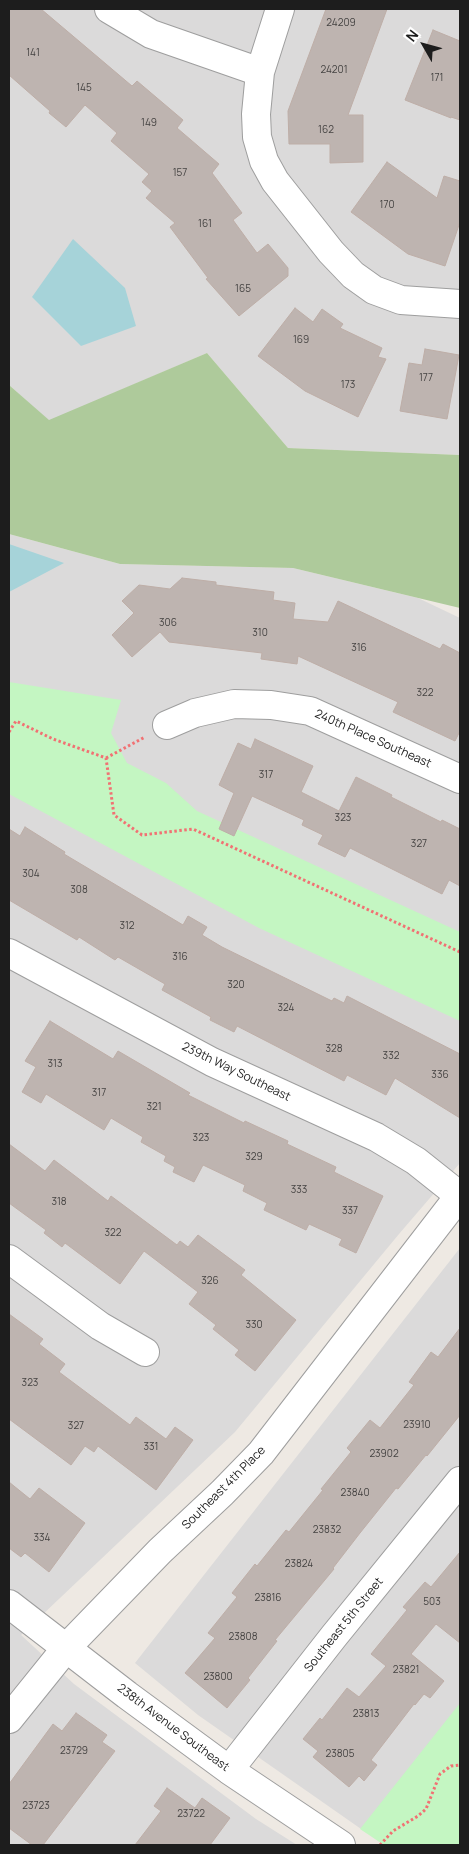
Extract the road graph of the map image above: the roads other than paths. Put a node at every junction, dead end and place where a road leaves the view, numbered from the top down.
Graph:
1 (110, 9) edge
2 (280, 9) edge
3 (260, 72) junction
4 (460, 304) edge
5 (167, 725) road end
6 (460, 779) edge
7 (9, 953) edge
8 (460, 1195) edge
9 (9, 1259) edge
10 (145, 1352) dead end
11 (460, 1481) edge
12 (452, 1510) edge
13 (9, 1604) edge
14 (67, 1647) junction
15 (9, 1720) edge
16 (230, 1770) junction
17 (341, 1845) edge

1 - 3 street
2 - 3 street
3 - 4 street
5 - 6 street, 240th Place Southeast
7 - 8 street, 239th Way Southeast
8 - 14 street, Southeast 4th Place
9 - 10 street
11 - 12 street, Southeast 5th Street
12 - 16 street, Southeast 5th Street
13 - 14 street, 238th Avenue Southeast
14 - 15 street, Southeast 4th Place
14 - 16 street, 238th Avenue Southeast
16 - 17 street, 238th Avenue Southeast

